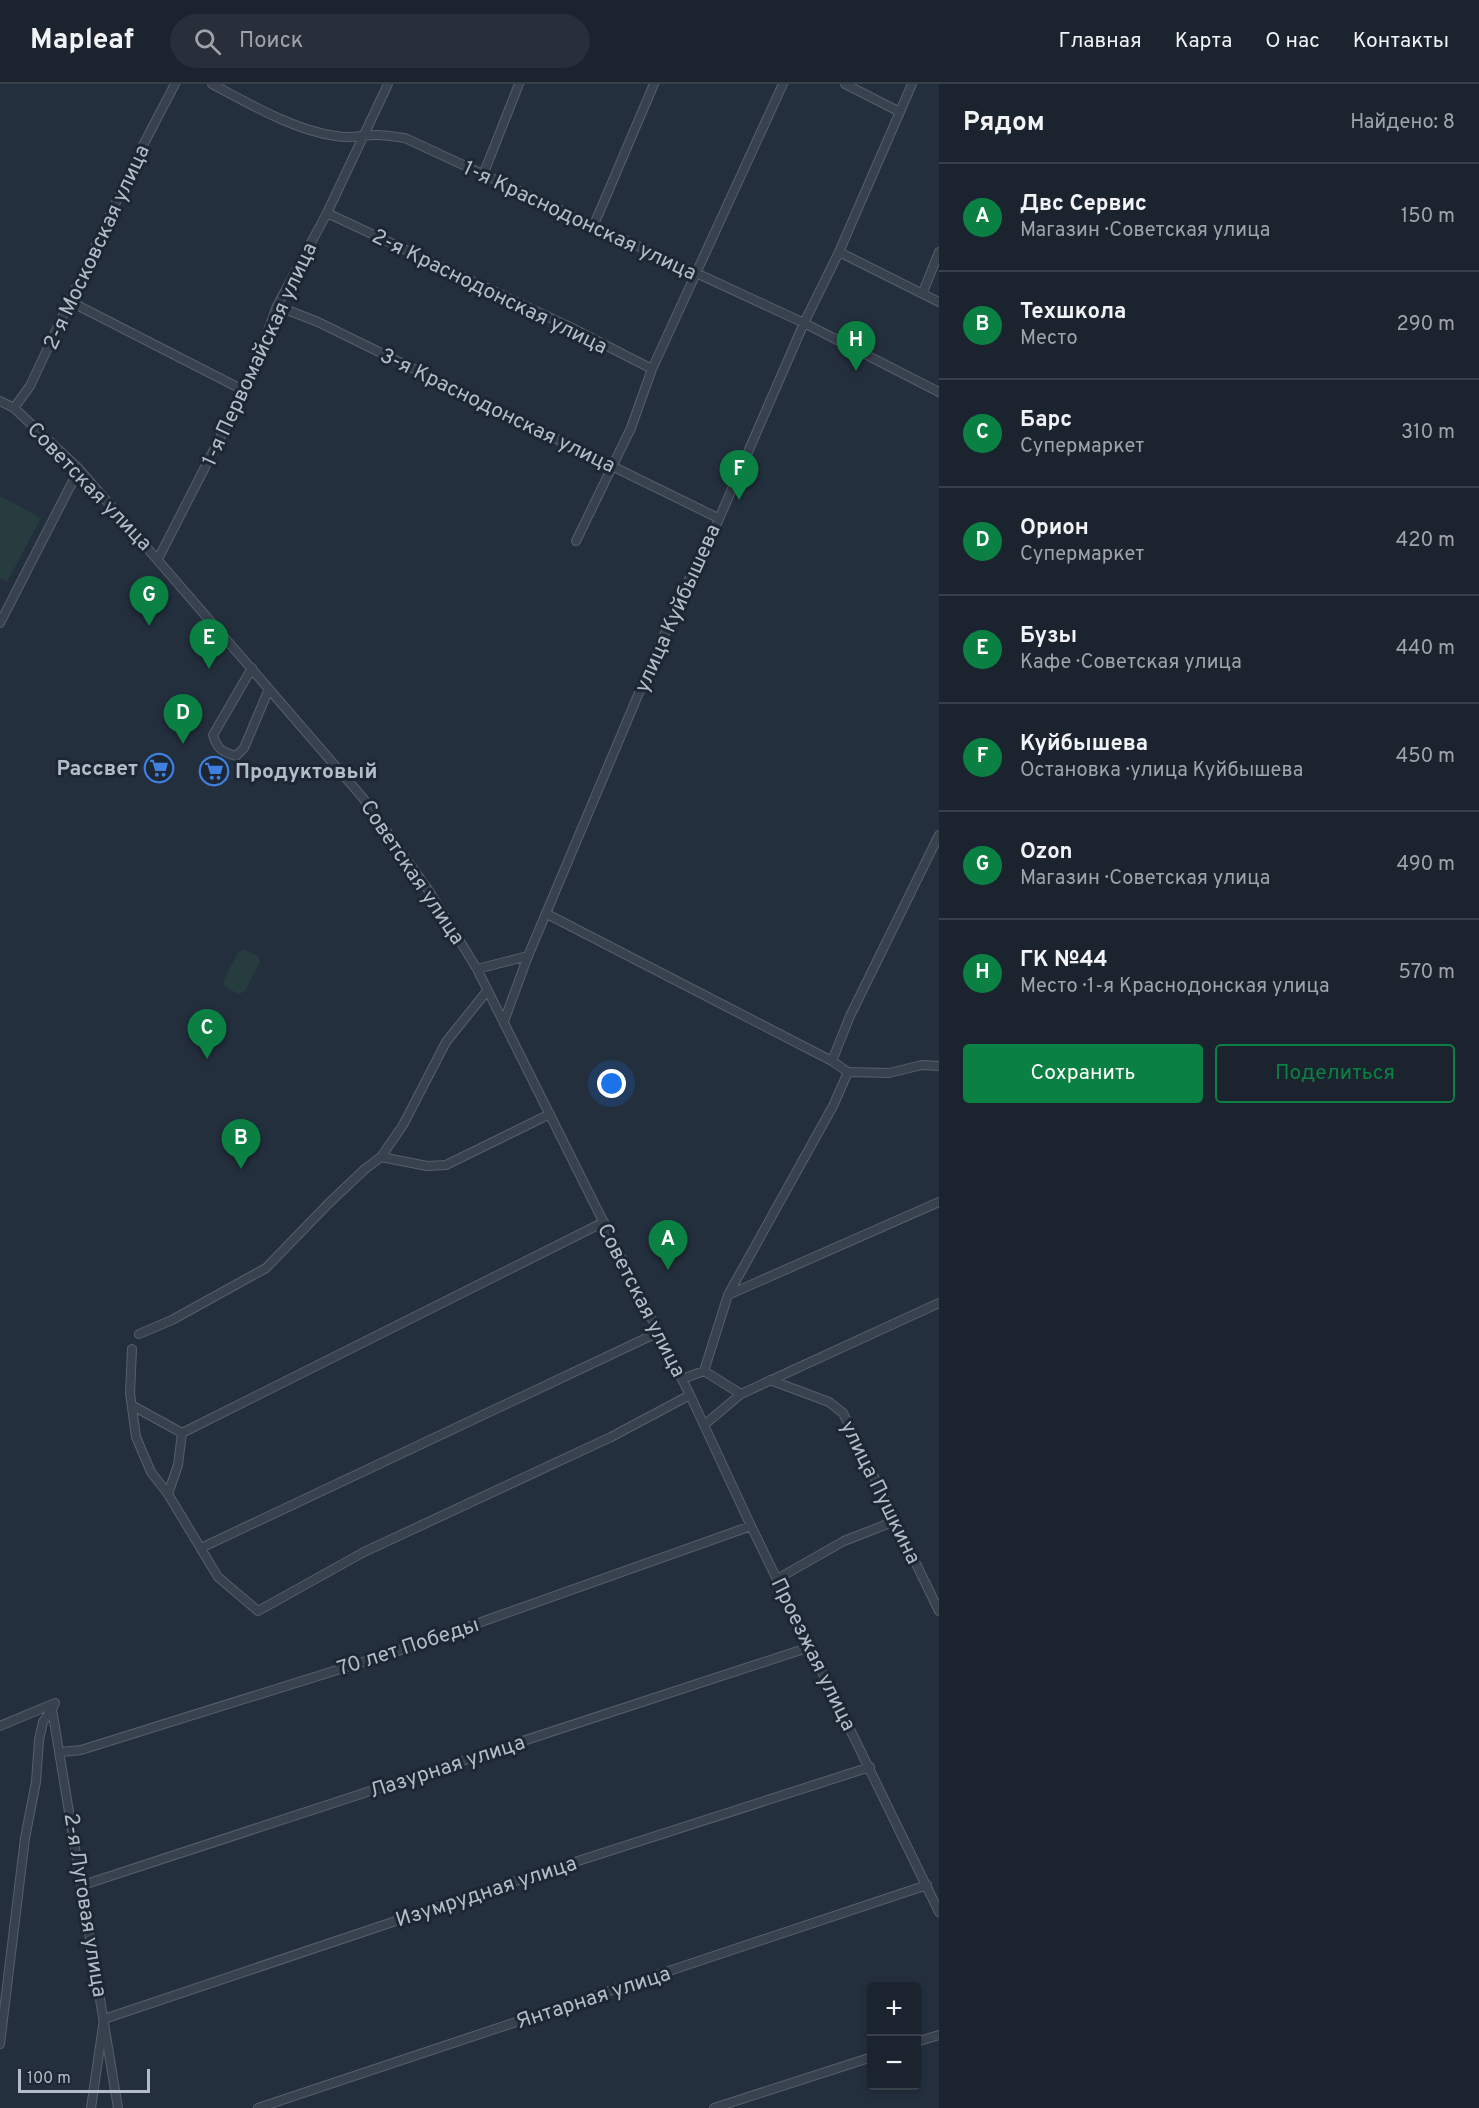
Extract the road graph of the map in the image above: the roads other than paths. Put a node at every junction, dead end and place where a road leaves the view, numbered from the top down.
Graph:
1 (175, 84) edge
2 (212, 84) edge
3 (388, 84) edge
4 (519, 84) edge
5 (654, 84) edge
6 (783, 84) edge
7 (845, 84) edge
8 (912, 84) edge
9 (900, 112) junction
10 (361, 138) junction
11 (483, 175) junction
12 (327, 213) junction
13 (593, 227) junction
14 (839, 252) junction
15 (939, 252) edge
16 (695, 274) junction
17 (923, 292) junction
18 (70, 302) junction
19 (939, 302) edge
20 (277, 306) junction
21 (804, 322) junction
22 (652, 369) junction
23 (243, 390) junction
24 (939, 392) edge
25 (0, 401) edge
26 (14, 408) junction
27 (614, 465) junction
28 (79, 469) junction
29 (718, 518) junction
30 (576, 541) dead end
31 (158, 559) junction
32 (0, 623) edge
33 (252, 668) junction
34 (269, 689) junction
35 (939, 835) edge
36 (547, 914) junction
37 (528, 956) junction
38 (477, 969) junction
39 (488, 991) junction
40 (504, 1021) junction
41 (832, 1061) junction
42 (939, 1066) edge
43 (848, 1072) junction
44 (550, 1114) junction
45 (381, 1157) junction
46 (939, 1202) edge
47 (604, 1222) junction
48 (728, 1295) junction
49 (939, 1304) edge
50 (659, 1332) junction
51 (139, 1334) dead end
52 (132, 1349) dead end
53 (704, 1371) junction
54 (682, 1379) junction
55 (770, 1380) junction
56 (741, 1394) junction
57 (690, 1395) junction
58 (133, 1406) junction
59 (704, 1425) junction
60 (182, 1433) junction
61 (168, 1494) junction
62 (895, 1521) junction
63 (751, 1526) junction
64 (201, 1548) junction
65 (777, 1579) junction
66 (939, 1611) edge
67 (810, 1647) junction
68 (54, 1706) junction
69 (0, 1726) edge
70 (61, 1752) junction
71 (870, 1767) junction
72 (83, 1885) junction
73 (927, 1885) junction
74 (939, 1912) edge
75 (104, 2019) junction
76 (939, 2035) edge
77 (921, 2040) edge
78 (0, 2044) edge
79 (867, 2059) edge
80 (91, 2108) edge
81 (118, 2108) edge
82 (258, 2108) edge
83 (714, 2108) edge

1 - 18 street, 2-я Московская улица
2 - 10 street, 1-я Краснодонская улица
3 - 10 street, 1-я Первомайская улица
4 - 11 street
5 - 13 street
6 - 16 street
7 - 9 street
8 - 9 street, улица Куйбышева
9 - 14 street, улица Куйбышева
10 - 11 street, 1-я Краснодонская улица
10 - 12 street, 1-я Первомайская улица
11 - 13 street, 1-я Краснодонская улица
12 - 20 street, 1-я Первомайская улица
12 - 22 street, 2-я Краснодонская улица
13 - 16 street, 1-я Краснодонская улица
14 - 17 street
14 - 21 street, улица Куйбышева
15 - 17 street
16 - 21 street, 1-я Краснодонская улица
16 - 22 street
17 - 19 street
18 - 23 street
18 - 26 street, 2-я Московская улица
20 - 23 street, 1-я Первомайская улица
20 - 27 street, 3-я Краснодонская улица
21 - 24 street, 1-я Краснодонская улица
21 - 29 street, улица Куйбышева
22 - 27 street
23 - 31 street, 1-я Первомайская улица
25 - 26 street, Советская улица
26 - 28 street, Советская улица
27 - 29 street, 3-я Краснодонская улица
27 - 30 street
28 - 31 street, Советская улица
28 - 32 street
29 - 36 street, улица Куйбышева
31 - 33 street, Советская улица
33 - 34 street, Советская улица
33 - 34 street
34 - 38 street, Советская улица
35 - 41 street
36 - 37 street, улица Куйбышева
36 - 41 street
37 - 38 street
37 - 40 street, улица Куйбышева
38 - 39 street, Советская улица
39 - 40 street, Советская улица
39 - 45 street
40 - 44 street, Советская улица
41 - 43 street
42 - 43 street
43 - 48 street
44 - 45 street
44 - 47 street, Советская улица
45 - 51 street
46 - 48 street
47 - 50 street, Советская улица
47 - 60 street
48 - 53 street
49 - 55 street
50 - 54 street, Советская улица
50 - 64 street
52 - 58 street
53 - 54 street
53 - 56 street
54 - 57 street, Советская улица
55 - 56 street
55 - 62 street, улица Пушкина
56 - 59 street
57 - 59 street, Проезжая улица
57 - 64 street
58 - 60 street
58 - 61 street
59 - 63 street, Проезжая улица
60 - 61 street
61 - 64 street
62 - 65 street
62 - 66 street, улица Пушкина
63 - 65 street, Проезжая улица
63 - 70 street, 70 лет Победы
65 - 67 street, Проезжая улица
67 - 71 street, Проезжая улица
67 - 72 street, Лазурная улица
68 - 69 street
68 - 70 street, 2-я Луговая улица
68 - 78 street
70 - 72 street, 2-я Луговая улица
71 - 73 street, Проезжая улица
71 - 75 street, Изумрудная улица
72 - 75 street, 2-я Луговая улица
73 - 74 street, Проезжая улица
73 - 82 street, Янтарная улица
75 - 80 street
75 - 81 street, 2-я Луговая улица
76 - 77 street
79 - 83 street

